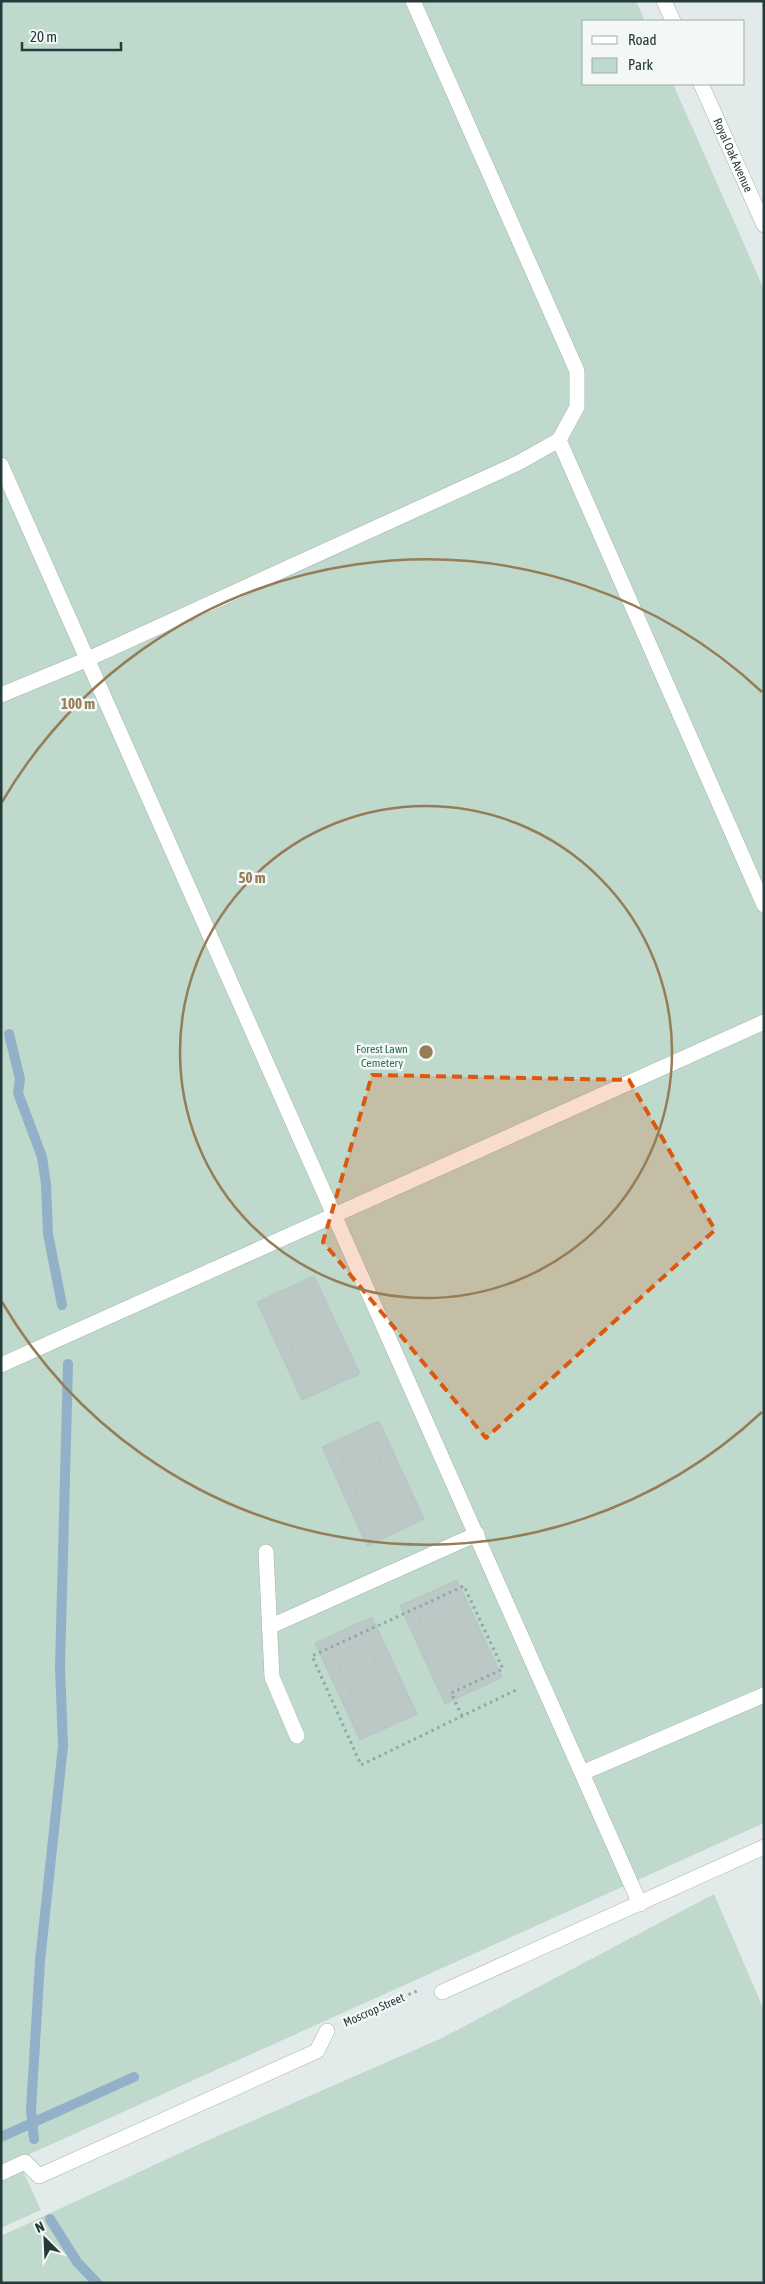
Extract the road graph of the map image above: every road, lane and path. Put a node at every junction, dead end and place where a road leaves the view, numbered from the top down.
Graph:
1 (413, 1) edge
2 (664, 1) edge
3 (673, 20) edge
4 (701, 85) edge
5 (764, 225) edge
6 (559, 440) junction
7 (1, 464) edge
8 (88, 659) junction
9 (1, 695) edge
10 (764, 906) edge
11 (764, 1022) edge
12 (335, 1215) junction
13 (1, 1365) edge
14 (477, 1534) junction
15 (266, 1552) dead end
16 (269, 1627) junction
17 (542, 1678) junction
18 (764, 1695) edge
19 (462, 1716) junction
20 (297, 1736) dead end
21 (582, 1773) junction
22 (764, 1847) edge
23 (640, 1904) junction
24 (442, 1992) joint
25 (328, 2030) joint
26 (1, 2173) edge

1 - 6 street
2 - 3 street
4 - 5 street, Royal Oak Avenue
6 - 8 street
6 - 10 street
7 - 8 street
8 - 9 street
8 - 12 street
11 - 12 street
12 - 13 street
12 - 14 street
14 - 16 street
14 - 17 street
15 - 16 street
16 - 20 street
17 - 19 path
17 - 21 street
18 - 21 street
19 - 19 path
21 - 23 street
22 - 23 street
23 - 24 street
24 - 25 path, Moscrop Street
25 - 26 street, Moscrop Street

